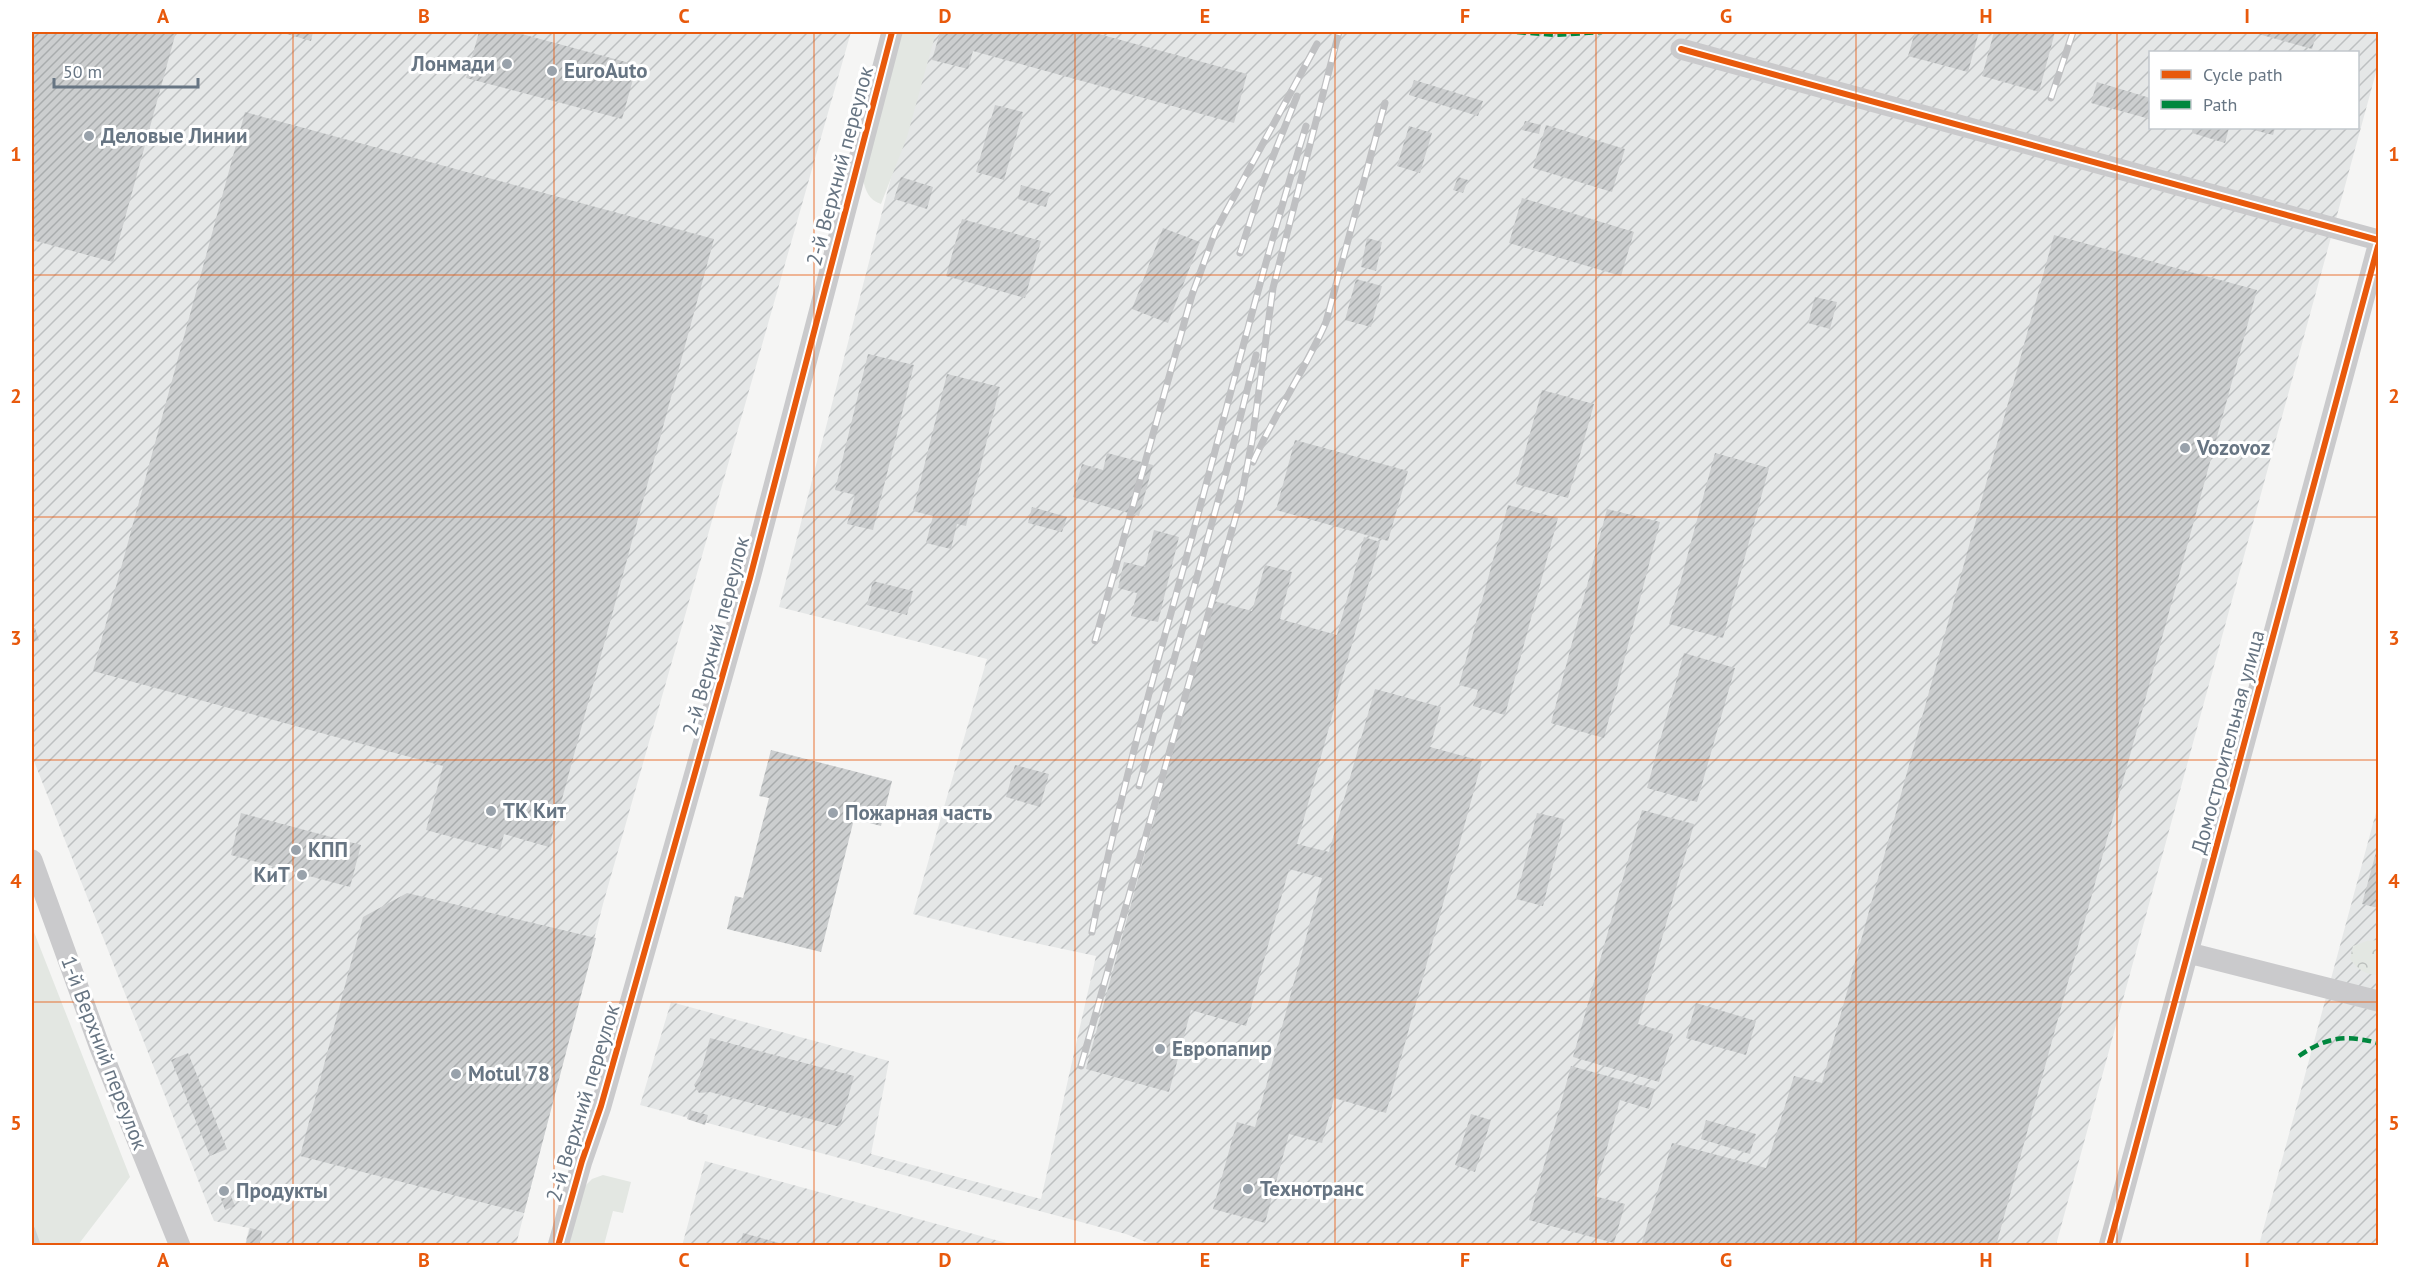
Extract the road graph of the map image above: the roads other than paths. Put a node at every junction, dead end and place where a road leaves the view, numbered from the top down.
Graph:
1 (892, 32) edge
2 (1681, 49) dead end
3 (2379, 240) edge
4 (2379, 246) edge
5 (32, 860) edge
6 (2189, 953) junction
7 (2379, 1001) edge
8 (180, 1245) edge
9 (558, 1245) edge
10 (2109, 1245) edge

1 - 9 street, 2-й Верхний переулок
2 - 3 street
4 - 6 street, Домостроительная улица
5 - 8 street, 1-й Верхний переулок
6 - 7 street
6 - 10 street, Домостроительная улица

